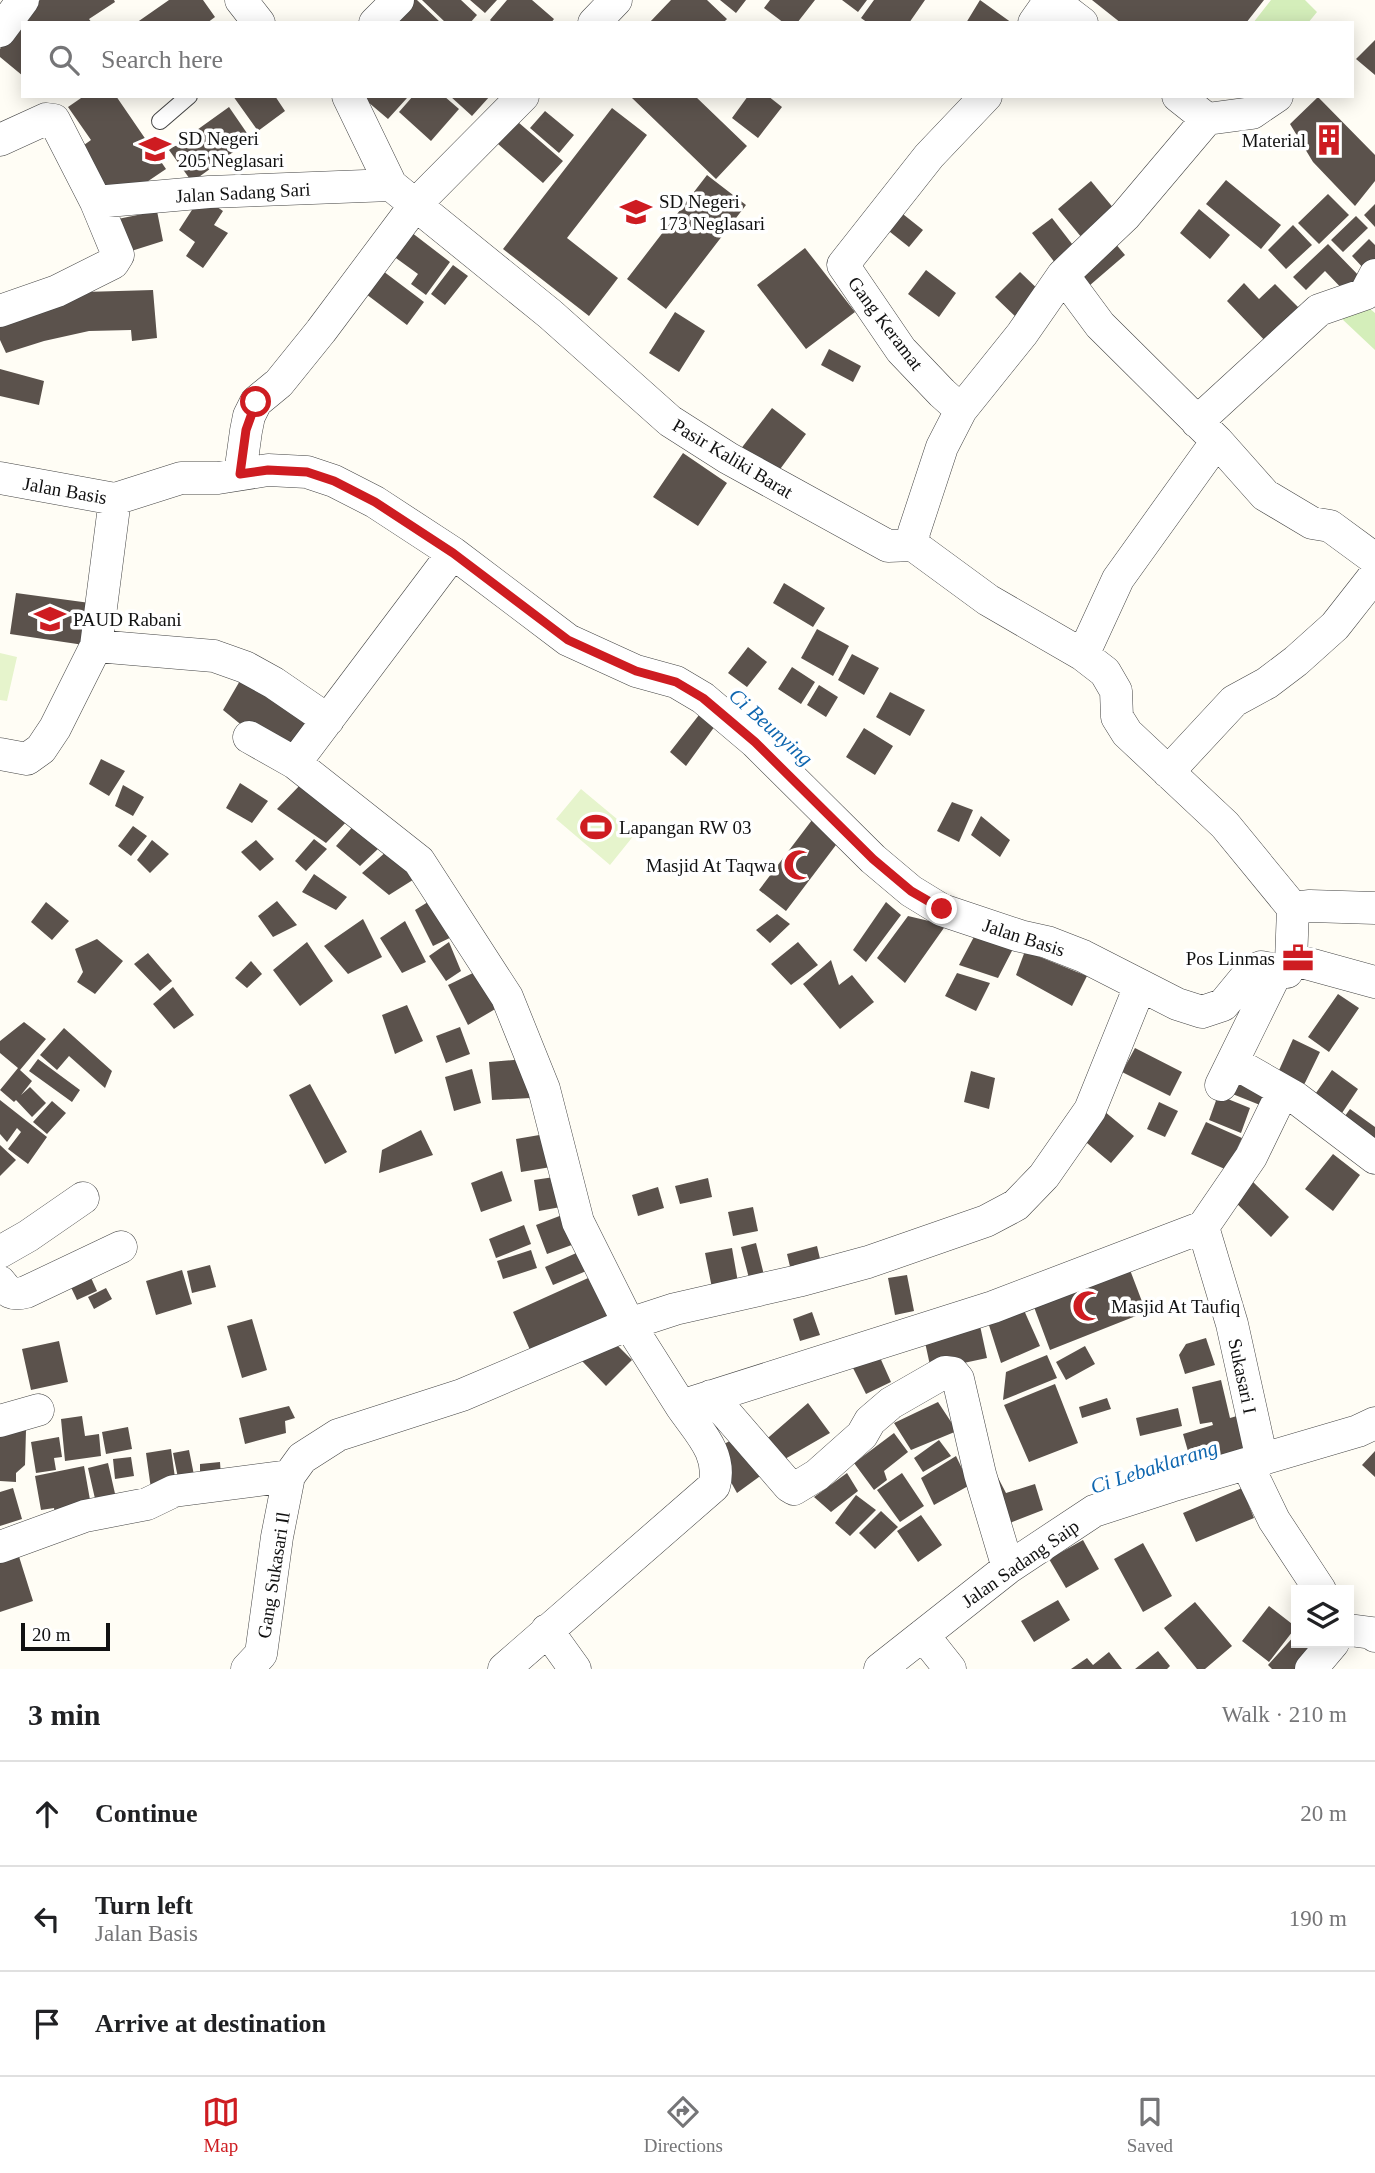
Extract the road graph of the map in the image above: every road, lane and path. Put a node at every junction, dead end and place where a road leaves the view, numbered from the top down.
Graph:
1 (23, 0) edge
2 (241, 0) edge
3 (398, 0) edge
4 (616, 0) edge
5 (1051, 0) edge
6 (257, 21) edge
7 (377, 21) edge
8 (596, 21) edge
9 (1035, 21) edge
10 (1079, 21) edge
11 (0, 32) edge
12 (187, 98) edge
13 (349, 98) edge
14 (521, 98) edge
15 (984, 98) edge
16 (1181, 98) edge
17 (1274, 98) edge
18 (1207, 118) junction
19 (160, 121) dead end
20 (0, 140) edge
21 (391, 185) junction
22 (96, 202) junction
23 (416, 204) junction
24 (1063, 275) junction
25 (1372, 292) edge
26 (0, 311) edge
27 (961, 410) junction
28 (1207, 431) junction
29 (240, 474) junction
30 (0, 478) edge
31 (115, 499) junction
32 (913, 545) junction
33 (453, 553) junction
34 (1375, 559) edge
35 (1375, 575) edge
36 (96, 646) junction
37 (1083, 655) junction
38 (328, 720) junction
39 (249, 737) dead end
40 (0, 754) edge
41 (295, 763) junction
42 (1168, 772) junction
43 (1293, 908) junction
44 (1375, 908) edge
45 (1287, 965) junction
46 (1375, 982) edge
47 (1140, 986) junction
48 (1283, 1091) junction
49 (1375, 1158) edge
50 (83, 1198) dead end
51 (1203, 1227) junction
52 (121, 1247) dead end
53 (0, 1251) edge
54 (0, 1282) edge
55 (629, 1324) junction
56 (711, 1396) junction
57 (681, 1406) junction
58 (38, 1410) dead end
59 (0, 1421) edge
60 (1375, 1423) edge
61 (1257, 1456) junction
62 (289, 1476) junction
63 (0, 1547) edge
64 (1005, 1558) junction
65 (1317, 1585) edge
66 (547, 1630) junction
67 (923, 1635) junction
68 (1329, 1648) edge
69 (264, 1664) edge
70 (504, 1669) edge
71 (575, 1669) edge
72 (880, 1669) edge
73 (950, 1669) edge
74 (1311, 1669) edge

1 - 11 street
2 - 6 street
3 - 7 street
4 - 8 street
5 - 9 street
5 - 10 street
12 - 19 lane
13 - 21 street
14 - 23 street
15 - 27 street, Gang Keramat
16 - 18 street
17 - 18 street
18 - 24 street
20 - 22 street
21 - 22 street, Jalan Sadang Sari
21 - 23 street, Pasir Kaliki Barat
22 - 26 street
23 - 29 street
23 - 32 street, Pasir Kaliki Barat
24 - 27 street
24 - 28 street
25 - 28 street
27 - 32 street
28 - 34 street
28 - 37 street
29 - 31 street, Jalan Basis
29 - 33 street, Jalan Basis
30 - 31 street, Jalan Basis
31 - 36 street
32 - 37 street, Pasir Kaliki Barat
33 - 38 street
33 - 47 street, Jalan Basis
35 - 42 street
36 - 38 street
36 - 40 street
37 - 42 street, Pasir Kaliki Barat
38 - 41 street
39 - 41 street
41 - 55 street
42 - 43 street, Pasir Kaliki Barat
43 - 44 street
43 - 45 street
45 - 46 street
45 - 47 street, Jalan Basis
45 - 48 street
47 - 55 street
48 - 49 street
48 - 51 street
50 - 53 street
51 - 56 street
51 - 61 street, Sukasari I
52 - 54 street
55 - 57 street
55 - 62 street
56 - 57 street
56 - 64 street
57 - 66 street
58 - 59 street
60 - 61 street, Jalan Sadang Saip
61 - 64 street, Jalan Sadang Saip
61 - 65 street, Sukasari I
62 - 63 street
62 - 69 street, Gang Sukasari Il
64 - 67 street, Jalan Sadang Saip
66 - 70 street
66 - 71 street
67 - 72 street, Jalan Sadang Saip
67 - 73 street
68 - 74 street

